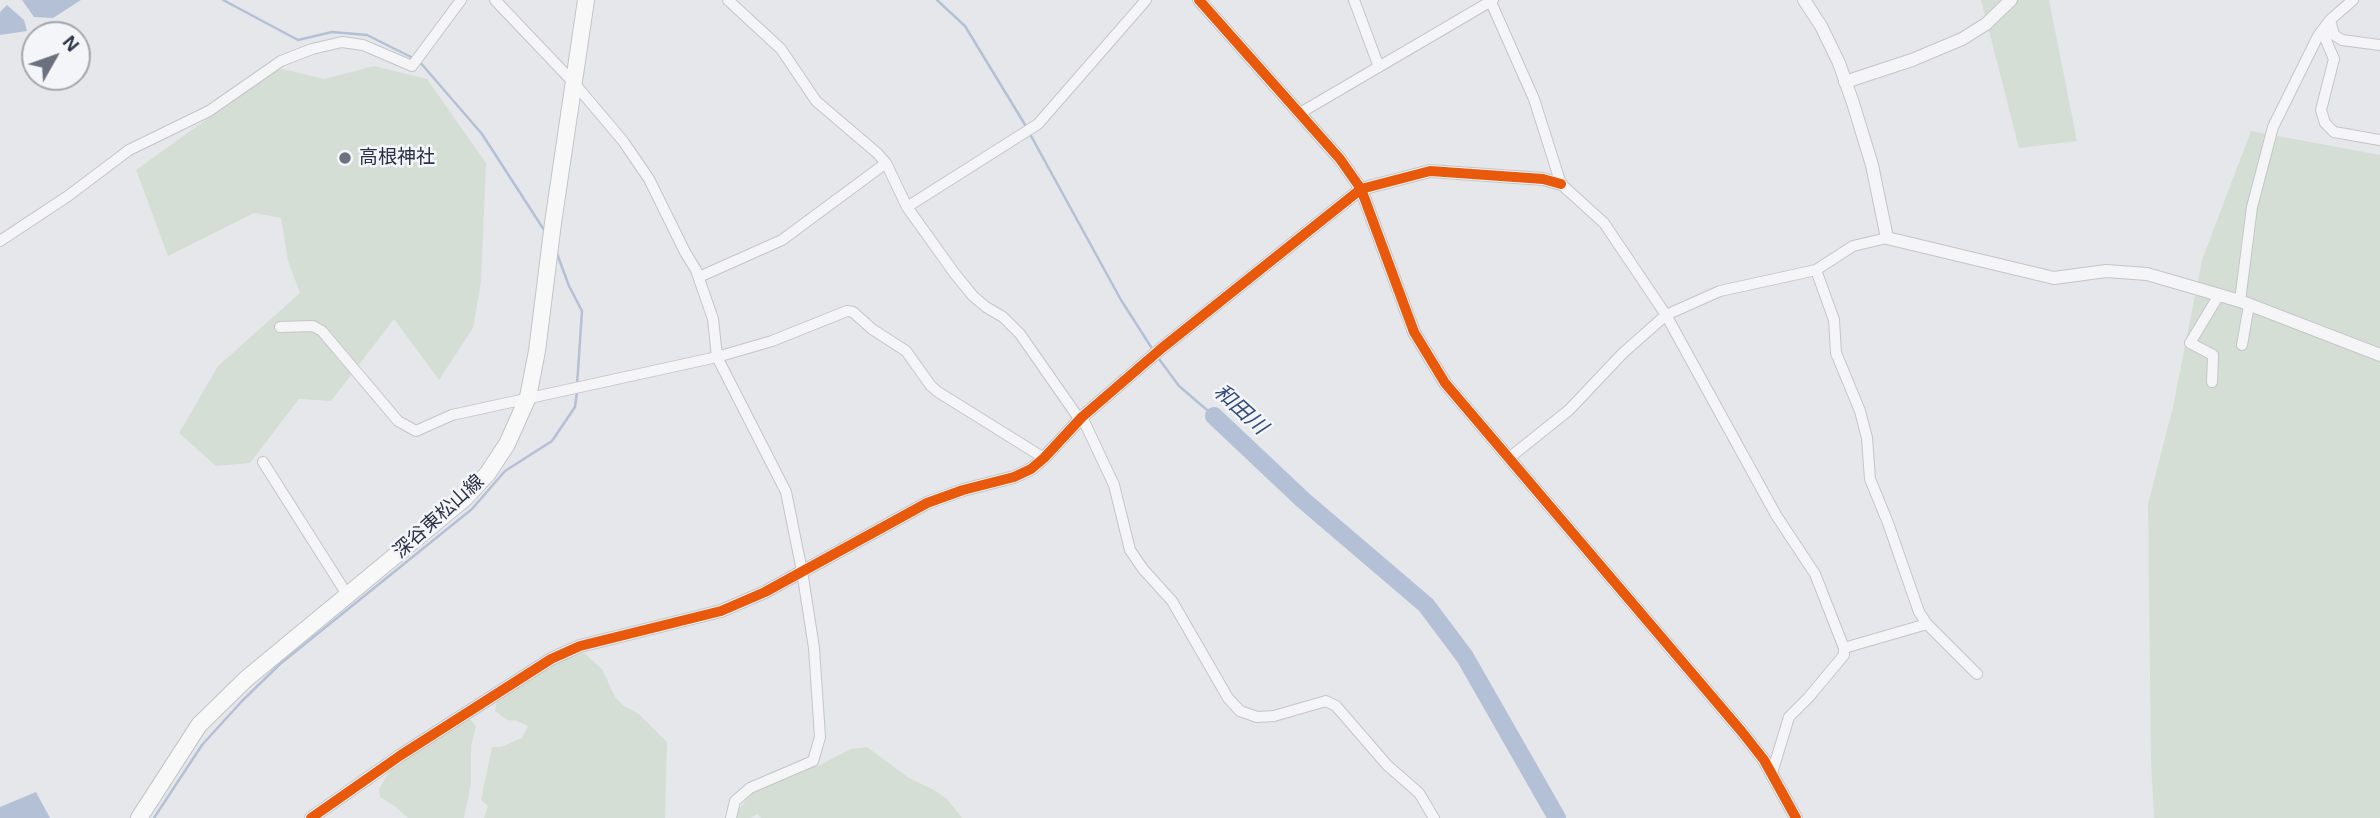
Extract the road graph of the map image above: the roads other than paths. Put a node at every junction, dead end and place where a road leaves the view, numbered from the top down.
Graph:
1 (461, 0) edge
2 (495, 0) edge
3 (586, 0) edge
4 (728, 0) edge
5 (1146, 0) edge
6 (1199, 0) edge
7 (1354, 0) edge
8 (1491, 0) edge
9 (1804, 0) edge
10 (2011, 0) edge
11 (2353, 0) edge
12 (2330, 20) junction
13 (2322, 31) junction
14 (2380, 45) edge
15 (1379, 67) junction
16 (1846, 82) junction
17 (574, 83) junction
18 (1300, 113) junction
19 (2380, 140) edge
20 (886, 163) junction
21 (1561, 184) junction
22 (1361, 189) junction
23 (907, 207) junction
24 (1887, 238) junction
25 (0, 241) edge
26 (1815, 270) junction
27 (699, 277) junction
28 (2219, 295) junction
29 (2244, 303) junction
30 (1666, 315) junction
31 (280, 327) dead end
32 (2242, 345) dead end
33 (2380, 355) edge
34 (717, 357) junction
35 (2212, 382) dead end
36 (528, 397) junction
37 (1081, 419) junction
38 (1044, 458) junction
39 (1510, 458) junction
40 (263, 462) dead end
41 (802, 571) junction
42 (348, 596) junction
43 (1927, 624) junction
44 (1844, 648) junction
45 (1977, 674) dead end
46 (1772, 773) junction
47 (139, 818) edge
48 (311, 818) edge
49 (731, 818) edge
50 (1434, 818) edge
51 (1796, 818) edge

1 - 25 street
2 - 17 street
3 - 17 main road, 深谷東松山線
4 - 20 street
5 - 23 street
6 - 18 street
7 - 15 street
8 - 15 street
8 - 21 street
9 - 16 street
10 - 16 street
11 - 12 street
12 - 13 street
12 - 14 street
13 - 19 street
13 - 29 street
15 - 18 street
16 - 24 street
17 - 27 street
17 - 36 main road, 深谷東松山線
18 - 22 street
20 - 23 street
20 - 27 street
21 - 22 street
21 - 30 street
22 - 37 street
22 - 39 street
23 - 37 street
24 - 26 street
24 - 28 street
26 - 30 street
26 - 43 street
27 - 34 street
28 - 29 street
28 - 35 street
29 - 32 street
29 - 33 street
30 - 39 street
30 - 44 street
31 - 36 street
34 - 36 street
34 - 38 street
34 - 41 street
36 - 42 main road, 深谷東松山線
37 - 38 street
37 - 50 street
38 - 41 street
39 - 46 street
40 - 42 street
41 - 48 street
41 - 49 street
42 - 47 main road, 深谷東松山線
43 - 44 street
43 - 45 street
44 - 46 street
46 - 51 street

